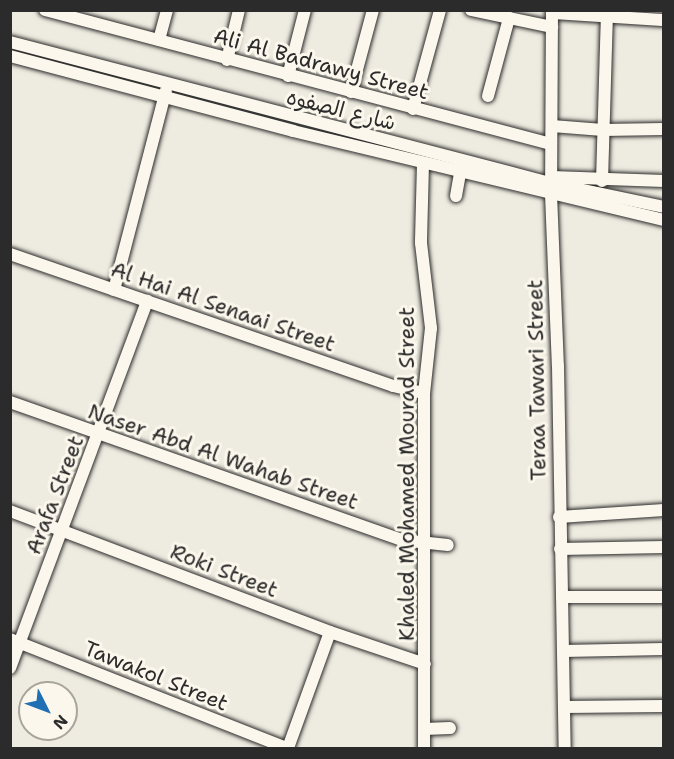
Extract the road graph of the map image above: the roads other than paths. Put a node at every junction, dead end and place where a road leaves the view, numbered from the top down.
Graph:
1 (45, 10) edge
2 (100, 10) edge
3 (167, 10) edge
4 (239, 10) edge
5 (304, 10) edge
6 (373, 10) edge
7 (440, 10) edge
8 (471, 10) edge
9 (552, 12) edge
10 (607, 16) junction
11 (509, 18) junction
12 (663, 20) edge
13 (96, 24) junction
14 (552, 27) junction
15 (159, 40) junction
16 (10, 42) edge
17 (10, 56) edge
18 (227, 60) junction
19 (288, 76) junction
20 (166, 90) junction
21 (351, 92) junction
22 (488, 96) dead end
23 (413, 109) junction
24 (552, 126) junction
25 (663, 129) edge
26 (603, 130) junction
27 (551, 144) junction
28 (423, 164) junction
29 (460, 173) junction
30 (602, 181) junction
31 (663, 181) edge
32 (550, 185) junction
33 (456, 196) dead end
34 (663, 207) edge
35 (663, 220) edge
36 (10, 254) edge
37 (114, 290) junction
38 (147, 301) junction
39 (424, 393) junction
40 (10, 402) edge
41 (98, 434) junction
42 (663, 510) edge
43 (10, 511) edge
44 (559, 517) junction
45 (62, 531) junction
46 (425, 544) junction
47 (448, 545) dead end
48 (663, 547) edge
49 (560, 549) junction
50 (562, 597) junction
51 (663, 597) edge
52 (330, 632) junction
53 (15, 641) edge
54 (663, 649) edge
55 (563, 651) junction
56 (425, 664) junction
57 (10, 668) edge
58 (663, 706) edge
59 (564, 707) junction
60 (450, 728) dead end
61 (424, 729) junction
62 (287, 748) edge
63 (424, 748) edge
64 (565, 748) edge

1 - 13 street, Ali Al Badrawy Street
2 - 13 street
3 - 15 street
4 - 18 street
5 - 19 street
6 - 21 street
7 - 23 street
8 - 11 street
9 - 10 street
9 - 14 street, Teraa Tawari Street
10 - 12 street
10 - 26 street
11 - 14 street
11 - 22 street
13 - 15 street, Ali Al Badrawy Street
14 - 24 street, Teraa Tawari Street
15 - 18 street, Ali Al Badrawy Street
16 - 20 street, شارع الصفوه
17 - 20 street, شارع الصفوه
18 - 19 street, Ali Al Badrawy Street
19 - 21 street, Ali Al Badrawy Street
20 - 28 street, شارع الصفوه
20 - 32 street, شارع الصفوه
20 - 37 street
21 - 23 street, Ali Al Badrawy Street
23 - 27 street, Ali Al Badrawy Street
24 - 26 street
24 - 27 street, Teraa Tawari Street
25 - 26 street
26 - 30 street
27 - 32 street, Teraa Tawari Street
28 - 29 street, شارع الصفوه
28 - 39 street, Khaled Mohamed Mourad Street
29 - 32 street, شارع الصفوه
29 - 33 street
30 - 31 street
30 - 32 street
32 - 34 street, شارع الصفوه
32 - 35 street, شارع الصفوه
32 - 44 street, Teraa Tawari Street
36 - 37 street, Al Hai Al Senaai Street
37 - 38 street, Al Hai Al Senaai Street
38 - 39 street, Al Hai Al Senaai Street
38 - 41 street, Arafa Street
39 - 46 street, Khaled Mohamed Mourad Street
40 - 41 street, Naser Abd Al Wahab Street
41 - 45 street, Arafa Street
41 - 46 street, Naser Abd Al Wahab Street
42 - 44 street
43 - 45 street, Roki Street
44 - 49 street, Teraa Tawari Street
45 - 52 street, Roki Street
45 - 53 street, Arafa Street
46 - 47 street, Naser Abd Al Wahab Street
46 - 56 street, Khaled Mohamed Mourad Street
48 - 49 street
49 - 50 street, Teraa Tawari Street
50 - 51 street
50 - 55 street, Teraa Tawari Street
52 - 56 street, Roki Street
52 - 62 street
53 - 57 street, Arafa Street
53 - 62 street, Tawakol Street
54 - 55 street
55 - 59 street, Teraa Tawari Street
56 - 61 street, Khaled Mohamed Mourad Street
58 - 59 street
59 - 64 street, Teraa Tawari Street
60 - 61 street
61 - 63 street, Khaled Mohamed Mourad Street

